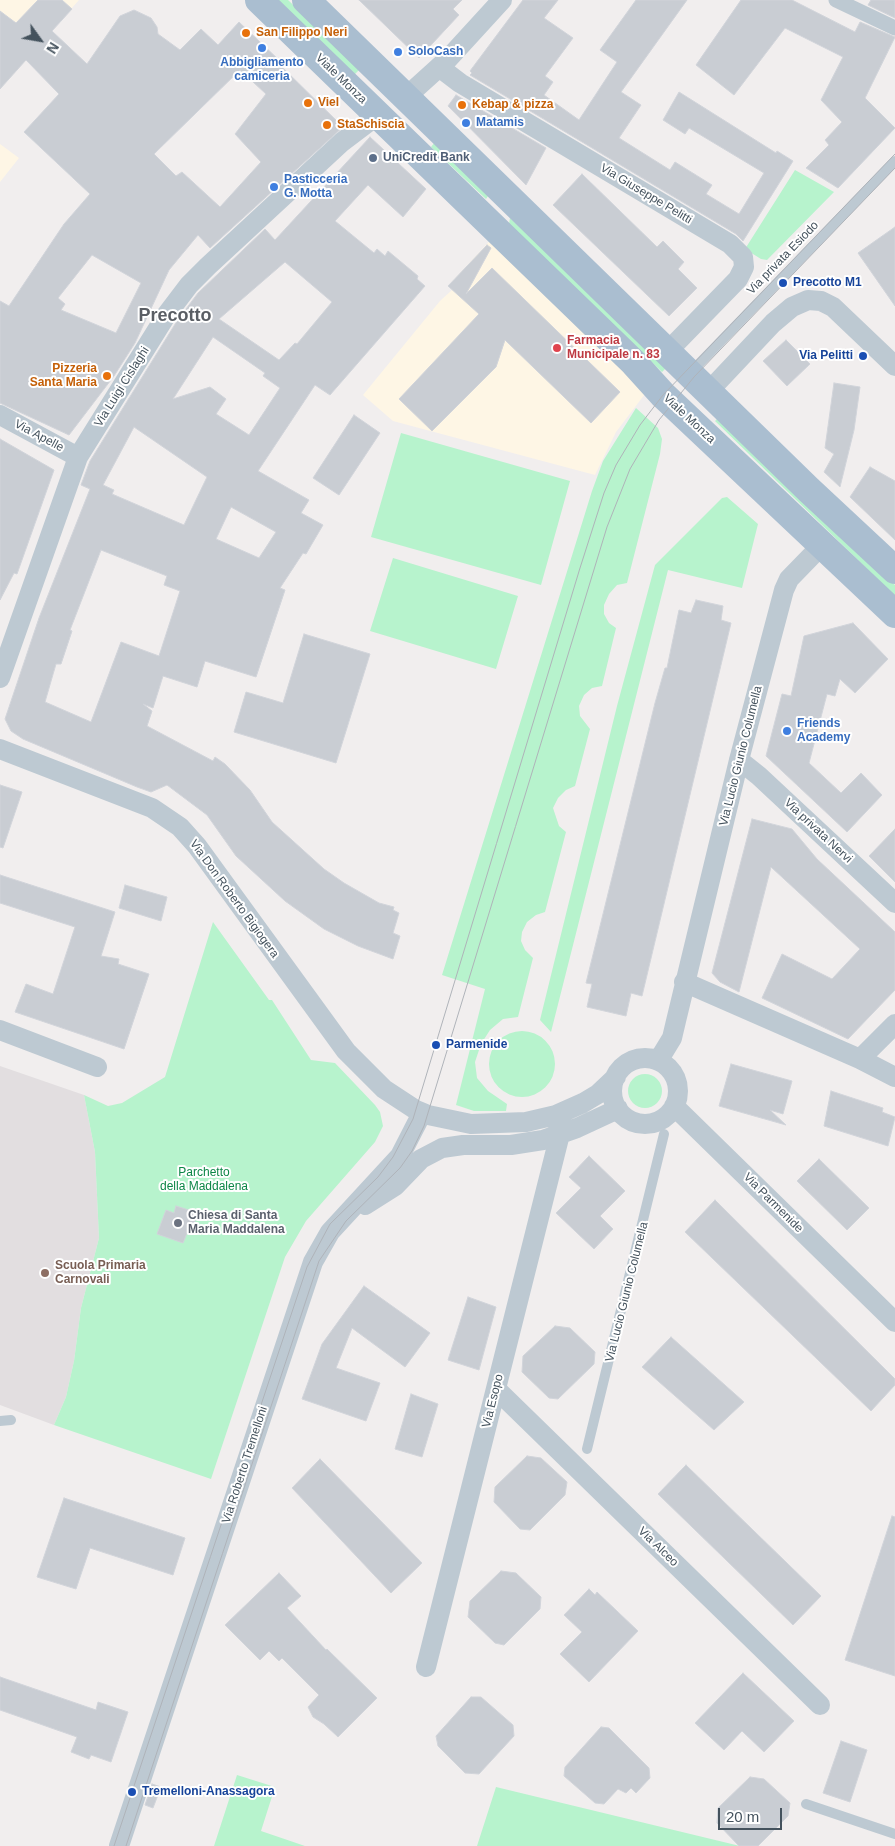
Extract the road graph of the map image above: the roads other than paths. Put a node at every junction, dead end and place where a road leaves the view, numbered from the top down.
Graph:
1 (259, 0) edge
2 (306, 0) edge
3 (502, 0) edge
4 (836, 0) edge
5 (895, 28) edge
6 (440, 67) junction
7 (406, 97) junction
8 (378, 114) junction
9 (895, 161) edge
10 (498, 210) junction
11 (666, 352) junction
12 (895, 366) edge
13 (699, 382) junction
14 (0, 415) edge
15 (686, 416) junction
16 (78, 457) junction
17 (823, 544) junction
18 (895, 570) edge
19 (895, 614) edge
20 (0, 678) edge
21 (0, 749) edge
22 (739, 760) junction
23 (895, 903) edge
24 (684, 982) junction
25 (895, 1024) edge
26 (0, 1030) edge
27 (860, 1059) junction
28 (658, 1061) junction
29 (97, 1067) dead end
30 (616, 1076) junction
31 (895, 1077) edge
32 (674, 1106) junction
33 (618, 1110) junction
34 (422, 1112) junction
35 (558, 1125) junction
36 (664, 1134) dead end
37 (330, 1232) junction
38 (872, 1300) junction
39 (895, 1300) edge
40 (895, 1322) edge
41 (496, 1389) junction
42 (11, 1420) dead end
43 (0, 1421) edge
44 (587, 1449) dead end
45 (426, 1667) dead end
46 (820, 1706) dead end
47 (806, 1804) dead end
48 (895, 1834) edge
49 (119, 1846) edge

1 - 8 main road, Viale Monza
2 - 7 main road, Viale Monza
3 - 6 street
4 - 5 street
6 - 7 street
6 - 11 street, Via Giuseppe Pelitti
7 - 8 main road
7 - 10 main road, Viale Monza
8 - 10 main road, Viale Monza
8 - 16 street, Via Luigi Cislaghi
9 - 13 lane, Via privata Esiodo
10 - 11 main road, Viale Monza
10 - 15 main road, Viale Monza
11 - 13 main road, Viale Monza
12 - 13 street
13 - 15 main road
13 - 18 main road, Viale Monza
14 - 16 street, Via Apelle
15 - 17 main road, Viale Monza
16 - 20 street, Via Luigi Cislaghi
17 - 19 main road, Viale Monza
17 - 22 street, Via Lucio Giunio Columella
21 - 34 street, Via Don Roberto Bigiogera
22 - 23 street, Via privata Nervi
22 - 24 street, Via Lucio Giunio Columella
24 - 27 street
24 - 28 street, Via Lucio Giunio Columella
25 - 27 street
26 - 29 street
27 - 31 street
28 - 30 street
28 - 32 street
30 - 33 street
30 - 35 street
32 - 33 street
32 - 38 street, Via Parmenide
33 - 35 street
34 - 35 street
34 - 37 street, Via Roberto Tremelloni
35 - 37 street
35 - 41 street, Via Esopo
36 - 44 lane, Via Lucio Giunio Columella
37 - 49 street, Via Roberto Tremelloni
38 - 39 street
38 - 40 street, Via Parmenide
41 - 45 street, Via Esopo
41 - 46 street, Via Alceo
42 - 43 lane
47 - 48 lane

